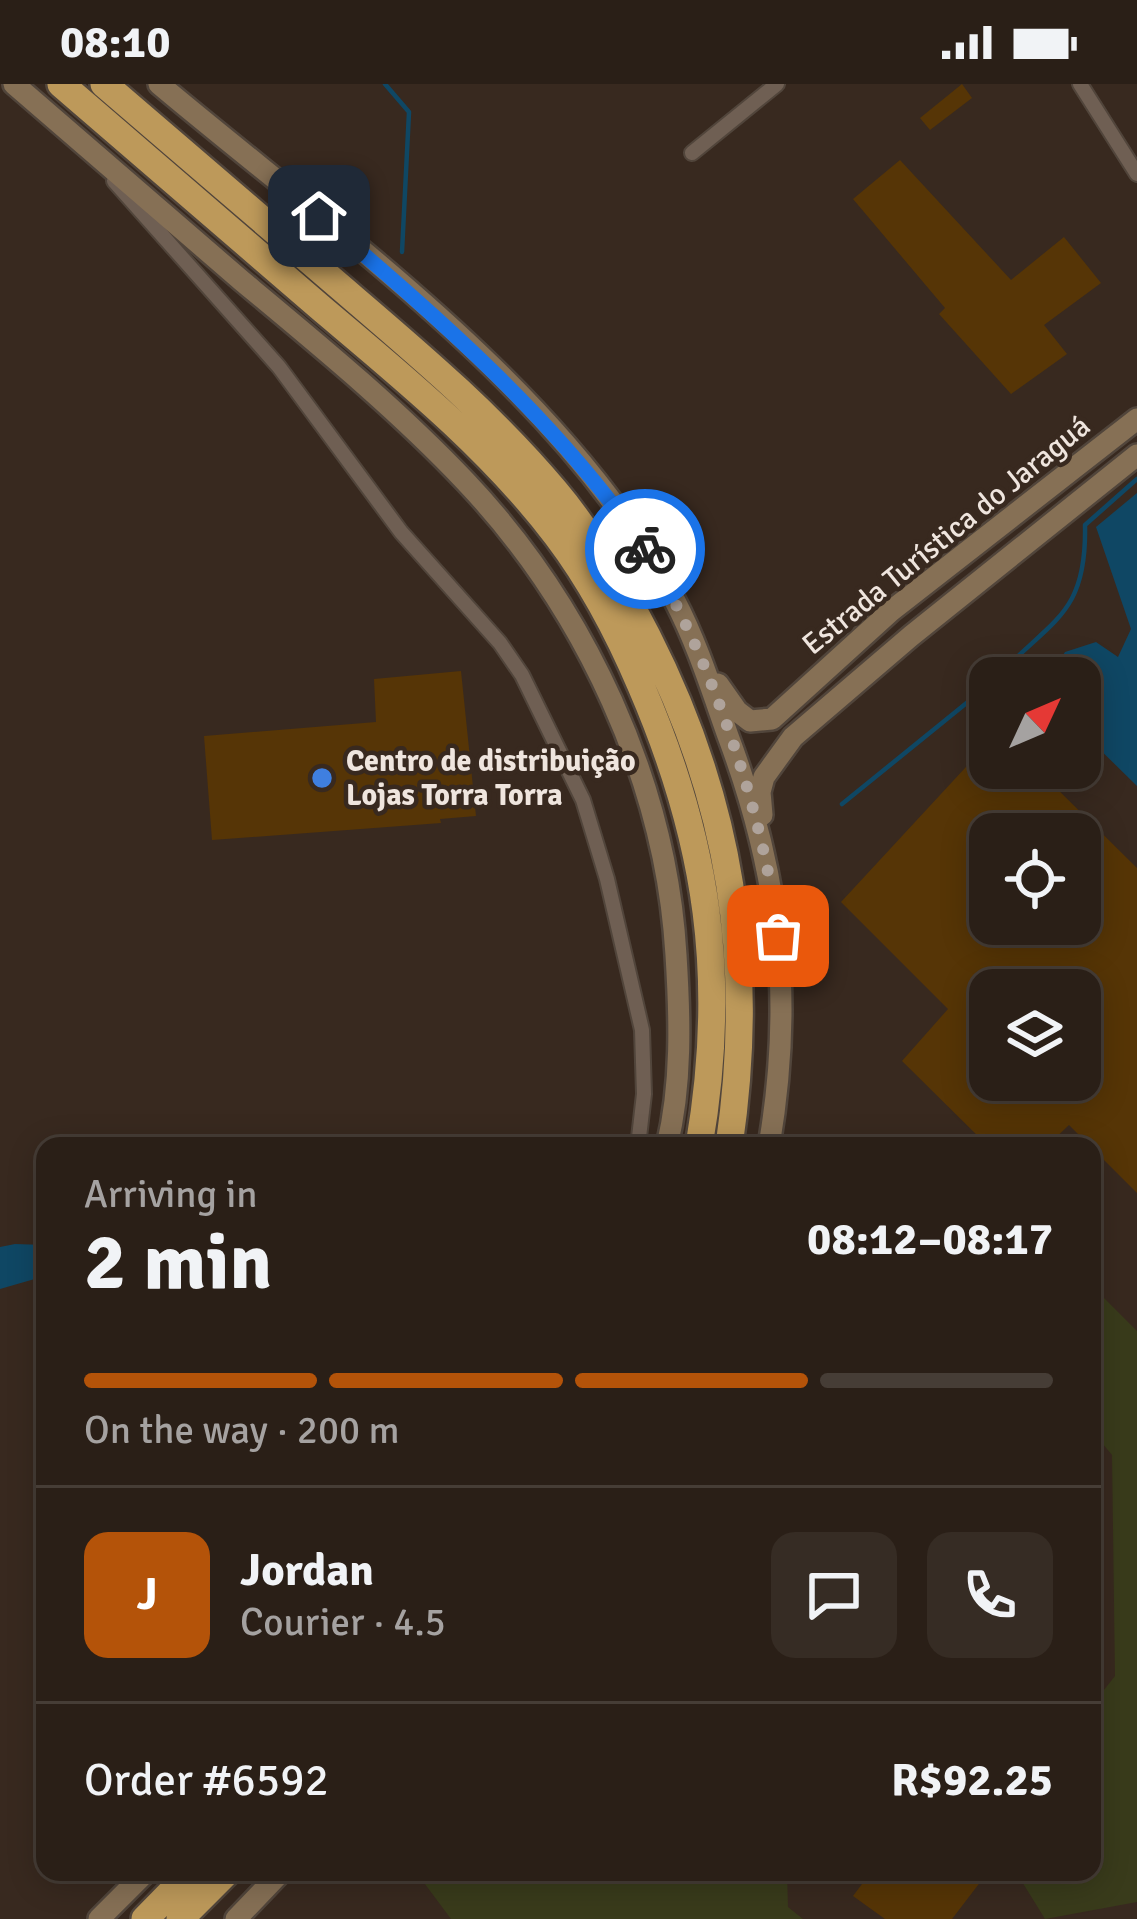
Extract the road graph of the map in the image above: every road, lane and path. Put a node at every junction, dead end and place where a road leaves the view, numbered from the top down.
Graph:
1 (14, 84) edge
2 (61, 84) edge
3 (104, 84) edge
4 (159, 84) edge
5 (777, 84) edge
6 (1080, 84) edge
7 (78, 139) junction
8 (692, 153) dead end
9 (1137, 174) edge
10 (1137, 419) edge
11 (1137, 455) edge
12 (696, 649) junction
13 (764, 849) junction
14 (639, 1137) edge
15 (669, 1137) edge
16 (700, 1137) edge
17 (730, 1137) edge
18 (771, 1137) edge
19 (137, 1881) edge
20 (182, 1881) edge
21 (218, 1881) edge
22 (272, 1881) edge
23 (99, 1919) edge
24 (145, 1919) edge
25 (180, 1919) edge
26 (236, 1919) edge

1 - 7 main road
2 - 16 highway
3 - 17 highway
4 - 12 main road
5 - 8 street
6 - 9 street
7 - 14 street
7 - 15 main road
10 - 12 main road, Estrada Turística do Jaraguá
11 - 13 main road, Estrada Turística do Jaraguá
12 - 13 main road
13 - 18 main road
19 - 23 main road
20 - 24 highway
21 - 25 highway
22 - 26 main road

